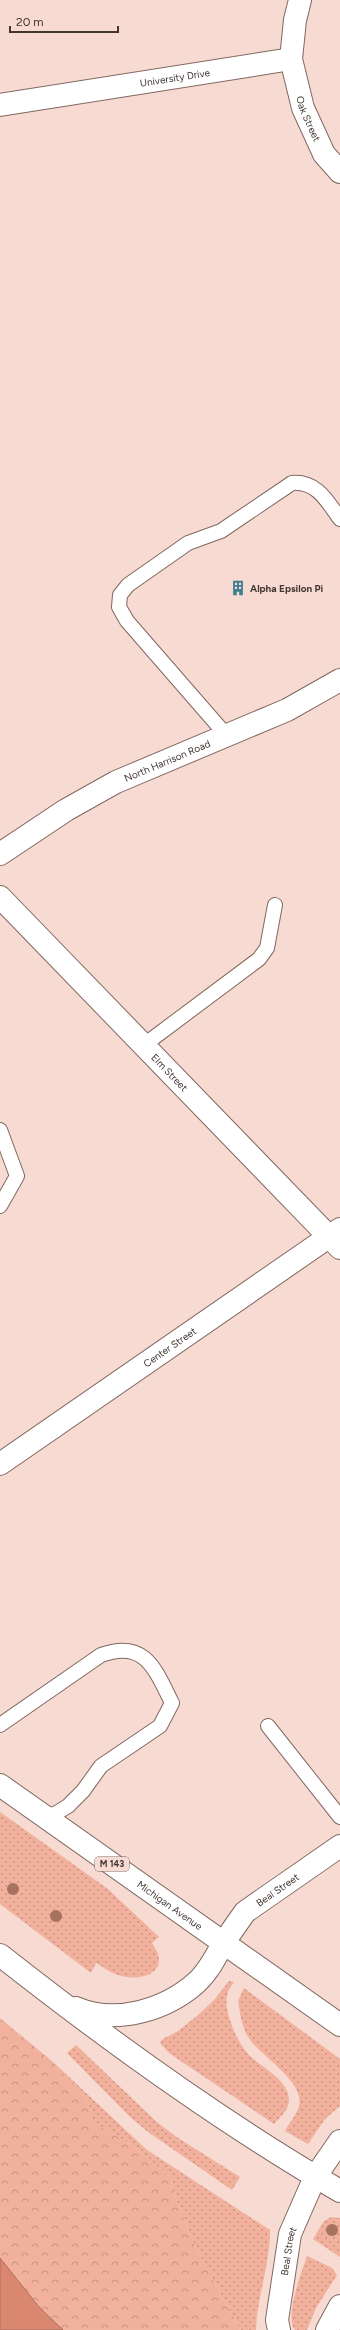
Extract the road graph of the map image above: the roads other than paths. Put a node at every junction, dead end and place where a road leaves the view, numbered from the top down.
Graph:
1 (300, 0) edge
2 (291, 59) junction
3 (0, 105) edge
4 (340, 172) edge
5 (340, 519) edge
6 (340, 680) edge
7 (226, 736) junction
8 (0, 854) edge
9 (0, 897) edge
10 (275, 906) dead end
11 (144, 1045) junction
12 (1, 1131) edge
13 (0, 1206) edge
14 (336, 1238) edge
15 (0, 1464) edge
16 (0, 1725) edge
17 (268, 1726) dead end
18 (0, 1786) edge
19 (40, 1815) junction
20 (340, 1817) edge
21 (340, 1846) edge
22 (224, 1942) junction
23 (0, 1955) edge
24 (57, 1999) junction
25 (340, 2025) edge
26 (340, 2141) edge
27 (316, 2177) junction
28 (340, 2191) edge
29 (340, 2306) edge
30 (279, 2330) edge
31 (327, 2330) edge

1 - 2 street
2 - 3 street, University Drive
2 - 4 street, Oak Street
5 - 7 lane
6 - 7 street, North Harrison Road
7 - 8 street, North Harrison Road
9 - 11 street, Elm Street
10 - 11 lane
11 - 14 street, Elm Street
12 - 13 lane
14 - 15 street, Center Street
16 - 19 lane
17 - 20 lane
18 - 19 street, Michigan Avenue / M 143
19 - 22 street, Michigan Avenue / M 143
21 - 22 street, Beal Street
22 - 24 street, Beal Street
22 - 25 street, Michigan Avenue / M 143
23 - 24 street
24 - 27 street
26 - 27 street, Beal Street
27 - 28 street
27 - 30 street, Beal Street
29 - 31 street

